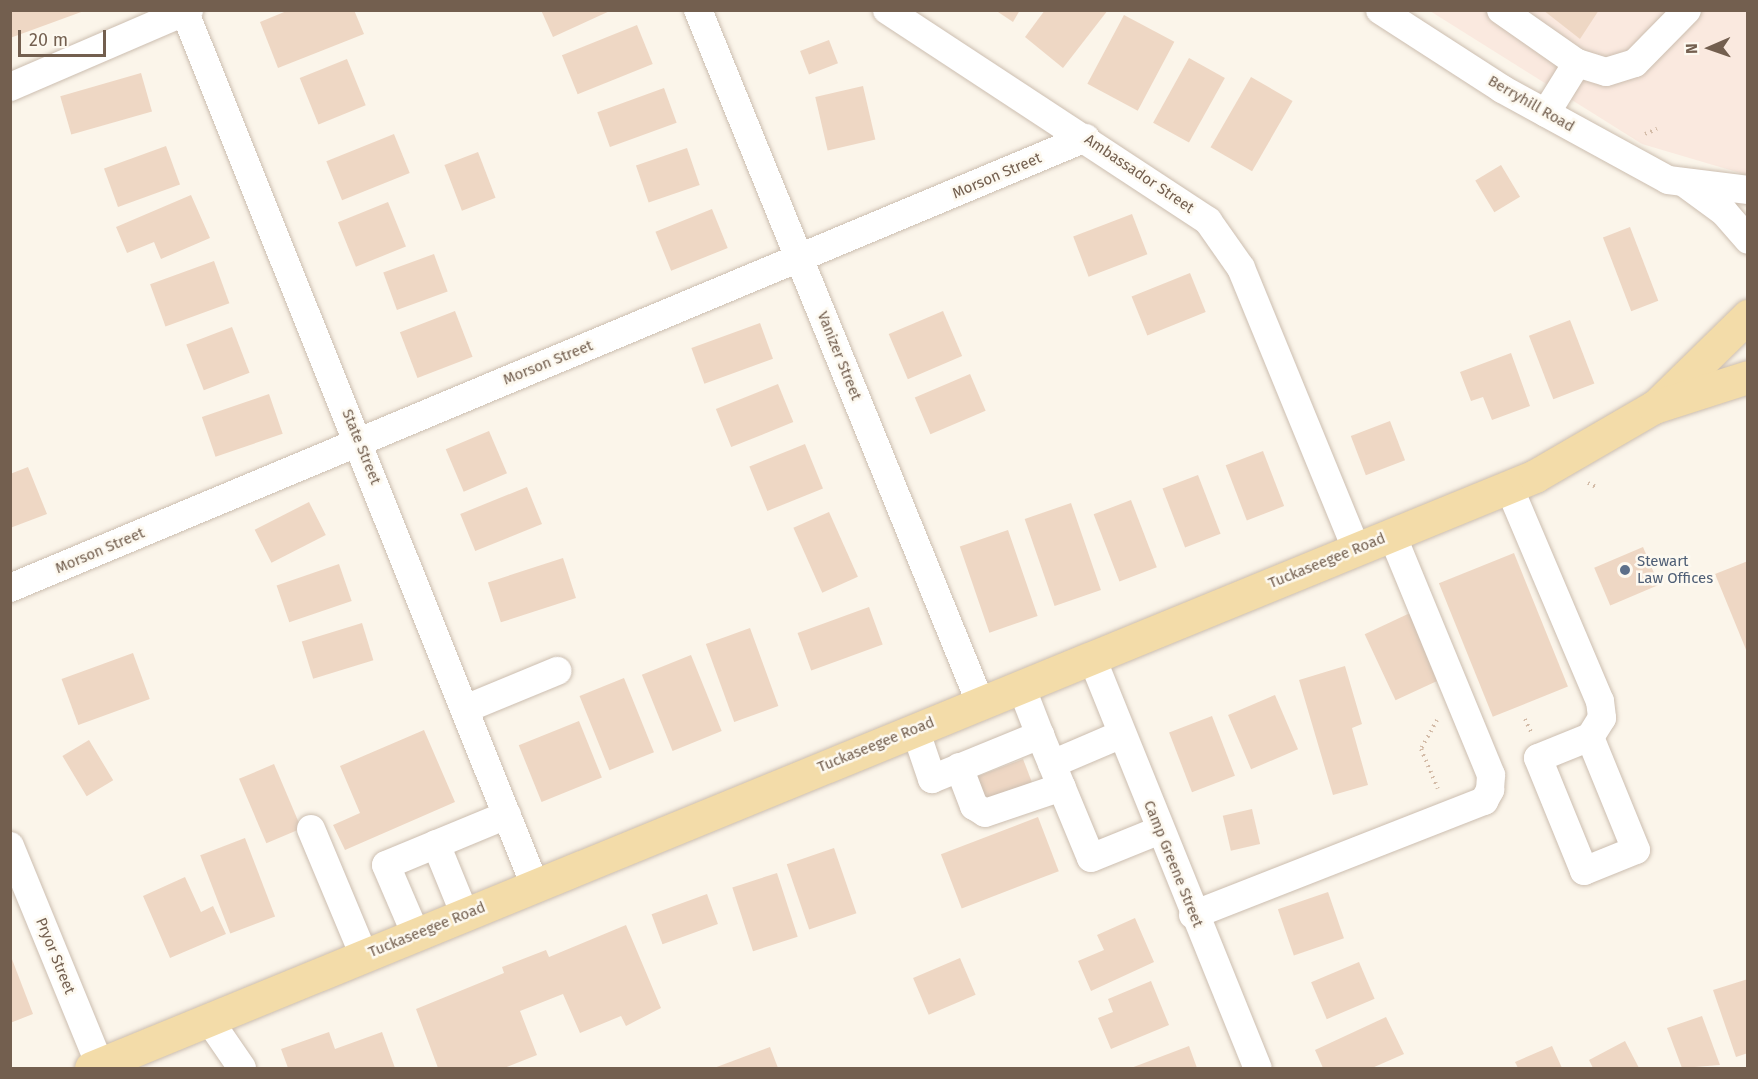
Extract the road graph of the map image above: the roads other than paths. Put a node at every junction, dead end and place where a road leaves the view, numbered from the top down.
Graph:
1 (698, 10) edge
2 (887, 10) edge
3 (1501, 10) edge
4 (1686, 10) edge
5 (186, 11) edge
6 (1382, 11) edge
7 (1577, 63) junction
8 (10, 87) edge
9 (1546, 113) junction
10 (1086, 138) junction
11 (1687, 185) junction
12 (1748, 190) edge
13 (1748, 240) edge
14 (800, 260) junction
15 (1748, 316) edge
16 (1748, 377) edge
17 (1654, 407) junction
18 (359, 442) junction
19 (1509, 487) junction
20 (1392, 535) junction
21 (1356, 549) junction
22 (10, 588) edge
23 (1092, 658) junction
24 (557, 671) dead end
25 (1021, 686) junction
26 (980, 702) junction
27 (465, 709) junction
28 (915, 729) junction
29 (1122, 734) junction
30 (1040, 735) junction
31 (1590, 737) dead end
32 (959, 767) junction
33 (1057, 776) junction
34 (507, 815) junction
35 (311, 829) dead end
36 (1160, 831) junction
37 (436, 844) junction
38 (10, 846) edge
39 (535, 886) junction
40 (465, 915) junction
41 (1193, 915) junction
42 (416, 935) junction
43 (364, 957) junction
44 (209, 1020) junction
45 (95, 1067) edge
46 (242, 1068) edge
47 (1258, 1068) edge

1 - 14 street, Vanizer Street
2 - 10 street, Ambassador Street
3 - 7 street
4 - 7 street
5 - 8 street
5 - 18 street, State Street
6 - 9 street, Berryhill Road
7 - 9 street
9 - 11 street, Berryhill Road
10 - 14 street, Morson Street
10 - 21 street, Ambassador Street
11 - 12 street, Berryhill Road
11 - 13 street, Berryhill Road
14 - 18 street, Morson Street
14 - 26 street, Vanizer Street
15 - 17 main road, Tuckaseegee Road
16 - 17 main road, Tuckaseegee Road
17 - 19 main road, Tuckaseegee Road
18 - 22 street, Morson Street
18 - 27 street, State Street
19 - 20 main road, Tuckaseegee Road
19 - 31 street
20 - 21 main road, Tuckaseegee Road
20 - 41 street
21 - 23 main road, Tuckaseegee Road
23 - 25 main road, Tuckaseegee Road
23 - 29 street, Camp Greene Street
24 - 27 street
25 - 26 main road, Tuckaseegee Road
25 - 30 street
26 - 28 main road, Tuckaseegee Road
27 - 34 street, State Street
28 - 32 street
28 - 39 main road, Tuckaseegee Road
29 - 33 street
29 - 36 street, Camp Greene Street
30 - 32 street
30 - 33 street
32 - 33 street
33 - 36 street
34 - 37 street
34 - 39 street, State Street
35 - 43 street
36 - 41 street, Camp Greene Street
37 - 40 street
37 - 42 street
38 - 45 street, Pryor Street
39 - 40 main road, Tuckaseegee Road
40 - 42 main road, Tuckaseegee Road
41 - 47 street, Camp Greene Street
42 - 43 main road, Tuckaseegee Road
43 - 44 main road, Tuckaseegee Road
44 - 45 main road, Tuckaseegee Road
44 - 46 street

